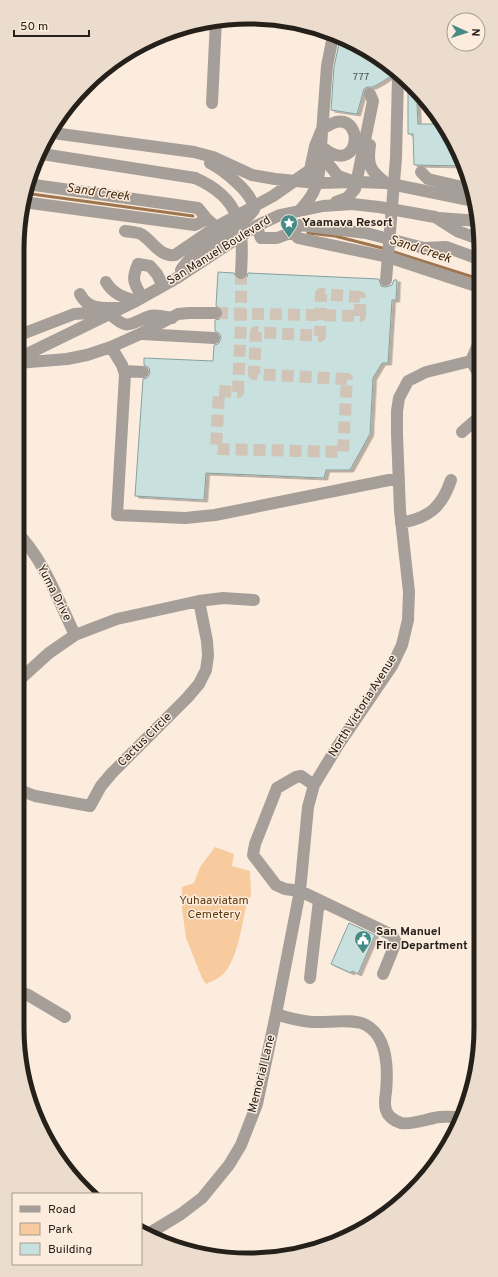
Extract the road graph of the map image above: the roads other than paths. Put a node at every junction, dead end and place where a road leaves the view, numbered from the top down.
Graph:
1 (216, 27) edge
2 (332, 40) edge
3 (398, 81) edge
4 (370, 94) dead end
5 (212, 103) dead end
6 (363, 119) junction
7 (322, 129) junction
8 (56, 133) edge
9 (355, 133) junction
10 (194, 152) junction
11 (44, 156) edge
12 (324, 156) junction
13 (421, 172) dead end
14 (292, 182) junction
15 (356, 182) junction
16 (317, 183) junction
17 (386, 183) junction
18 (34, 185) edge
19 (465, 188) edge
20 (469, 200) edge
21 (29, 203) edge
22 (254, 206) junction
23 (323, 206) junction
24 (300, 210) junction
25 (436, 217) junction
26 (207, 219) junction
27 (472, 220) edge
28 (256, 226) junction
29 (216, 228) junction
30 (125, 231) dead end
31 (293, 232) junction
32 (474, 237) edge
33 (389, 240) junction
34 (388, 257) junction
35 (474, 258) edge
36 (241, 273) tunnel mouth
37 (177, 278) junction
38 (386, 280) dead end
39 (106, 282) dead end
40 (474, 285) edge
41 (163, 286) junction
42 (84, 292) dead end
43 (139, 299) junction
44 (104, 313) junction
45 (216, 313) tunnel mouth
46 (172, 318) junction
47 (24, 333) edge
48 (140, 334) junction
49 (214, 338) dead end
50 (112, 347) junction
51 (24, 355) edge
52 (474, 361) edge
53 (24, 362) edge
54 (124, 371) junction
55 (143, 372) dead end
56 (474, 422) edge
57 (462, 432) dead end
58 (399, 478) junction
59 (451, 480) dead end
60 (401, 523) junction
61 (24, 542) edge
62 (254, 600) dead end
63 (199, 602) junction
64 (75, 635) junction
65 (24, 676) edge
66 (314, 784) junction
67 (24, 792) edge
68 (300, 891) junction
69 (319, 900) junction
70 (382, 974) dead end
71 (310, 978) dead end
72 (24, 994) edge
73 (276, 1014) junction
74 (66, 1017) dead end
75 (456, 1117) edge
76 (152, 1231) edge

1 - 5 street
2 - 7 street
3 - 33 street, bridge
4 - 6 street
6 - 9 street
6 - 15 street
6 - 17 street
7 - 9 street
7 - 12 street
7 - 14 street
8 - 10 street
9 - 12 street
10 - 14 street
10 - 22 street
11 - 36 street, bridge
12 - 15 street
12 - 16 street
13 - 19 street
14 - 16 street
14 - 22 street
15 - 16 street
15 - 17 street
15 - 23 street
16 - 24 street
17 - 20 street
18 - 26 street
21 - 26 street
22 - 29 street
22 - 37 street
23 - 24 street, San Manuel Boulevard
23 - 25 street, San Manuel Boulevard
24 - 28 street, San Manuel Boulevard
25 - 27 street
25 - 32 street, San Manuel Boulevard
26 - 29 street
28 - 31 street
28 - 37 street, San Manuel Boulevard
29 - 30 street
31 - 33 street
31 - 34 street
33 - 34 street, bridge
33 - 35 street
34 - 38 street, bridge
34 - 40 street
37 - 41 street, San Manuel Boulevard
39 - 43 street
41 - 43 street, San Manuel Boulevard
41 - 43 street
42 - 44 street
43 - 44 street, San Manuel Boulevard
44 - 46 street
44 - 47 street
44 - 51 street, San Manuel Boulevard
45 - 46 street
46 - 48 street
48 - 49 street
48 - 50 street
50 - 53 street
50 - 54 street
52 - 58 street, North Victoria Avenue
54 - 55 street
54 - 58 street
56 - 57 street
58 - 60 street, North Victoria Avenue
59 - 60 street
60 - 66 street, North Victoria Avenue
61 - 64 street, Yuma Drive
62 - 63 street
63 - 64 street
63 - 67 street, Cactus Circle
64 - 65 street
66 - 68 street, North Victoria Avenue
66 - 68 street
68 - 69 street
68 - 73 street, North Victoria Avenue
69 - 70 street
69 - 71 street
72 - 74 street
73 - 75 street
73 - 76 street, Memorial Lane

